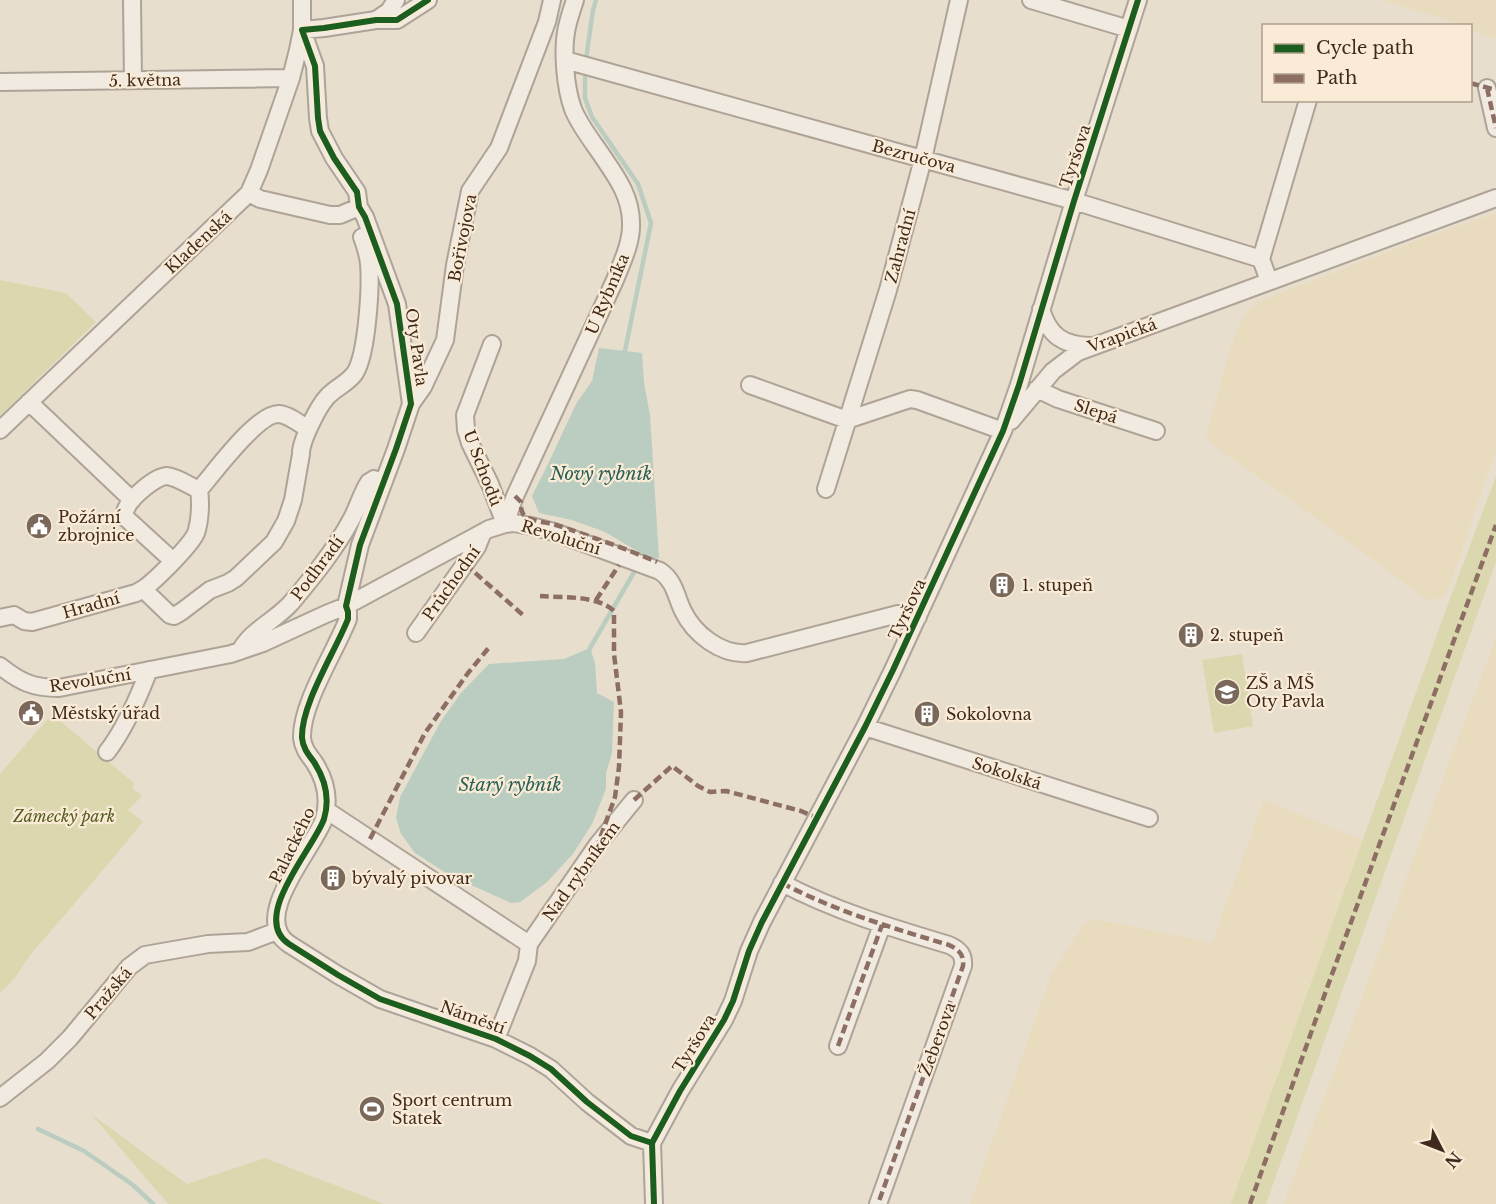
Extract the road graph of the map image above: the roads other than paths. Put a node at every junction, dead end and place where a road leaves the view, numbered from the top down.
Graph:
1 (132, 0) edge
2 (303, 0) edge
3 (396, 0) edge
4 (428, 0) edge
5 (552, 0) edge
6 (575, 0) edge
7 (959, 0) edge
8 (1031, 0) edge
9 (1138, 0) edge
10 (376, 20) junction
11 (547, 22) junction
12 (567, 28) junction
13 (1129, 29) junction
14 (302, 30) junction
15 (565, 60) junction
16 (291, 78) junction
17 (133, 80) junction
18 (0, 82) edge
19 (1472, 84) edge
20 (1492, 89) edge
21 (1307, 102) edge
22 (1496, 128) edge
23 (923, 159) junction
24 (249, 193) junction
25 (1496, 198) edge
26 (1074, 201) junction
27 (358, 207) junction
28 (1261, 259) junction
29 (1269, 281) junction
30 (1041, 309) junction
31 (492, 344) dead end
32 (1091, 346) junction
33 (750, 385) dead end
34 (1037, 389) junction
35 (29, 402) junction
36 (411, 404) junction
37 (847, 420) junction
38 (308, 429) junction
39 (0, 430) edge
40 (1003, 431) junction
41 (1156, 431) dead end
42 (383, 482) junction
43 (826, 489) dead end
44 (199, 490) junction
45 (132, 500) junction
46 (505, 524) junction
47 (483, 532) junction
48 (173, 561) junction
49 (143, 589) junction
50 (346, 606) junction
51 (918, 617) junction
52 (0, 618) edge
53 (416, 633) dead end
54 (239, 652) junction
55 (0, 666) edge
56 (149, 670) junction
57 (865, 728) junction
58 (107, 752) dead end
59 (634, 800) dead end
60 (326, 810) junction
61 (1149, 818) dead end
62 (782, 884) junction
63 (882, 925) junction
64 (277, 931) junction
65 (529, 944) junction
66 (496, 1039) junction
67 (838, 1046) dead end
68 (0, 1098) edge
69 (652, 1143) junction
70 (654, 1204) edge
71 (878, 1204) edge

1 - 17 street
2 - 14 street, Kladenská
3 - 10 street
4 - 10 street
5 - 11 street, Bořivojova
6 - 12 street
7 - 23 street, Zahradní
8 - 13 street
9 - 13 street, Tyršova
10 - 14 street
11 - 12 street
11 - 36 street, Bořivojova
12 - 15 street, U Rybníka
13 - 26 street, Tyršova
14 - 16 street, Kladenská
14 - 27 street, Oty Pavla
15 - 23 street, Bezručova
15 - 46 street, U Rybníka
16 - 17 street, 5. května
16 - 24 street, Kladenská
17 - 18 street, 5. května
19 - 20 street
20 - 22 street
21 - 28 street
23 - 26 street, Bezručova
23 - 37 street, Zahradní
24 - 27 street
24 - 35 street, Kladenská
25 - 29 street, Vrapická
26 - 28 street, Bezručova
26 - 30 street, Tyršova
27 - 36 street, Oty Pavla
27 - 38 street
28 - 29 street
29 - 32 street, Vrapická
30 - 32 street
30 - 40 street, Tyršova
31 - 46 street, U Schodů
32 - 34 street, Vrapická
33 - 37 street
34 - 40 street, Vrapická
34 - 41 street, Slepá
35 - 39 street, Kladenská
35 - 45 street
36 - 42 street, Oty Pavla
37 - 40 street
37 - 43 street, Zahradní
38 - 44 street
38 - 49 street
40 - 51 street, Tyršova
42 - 50 street, Oty Pavla
42 - 54 street, Podhradí
44 - 45 street
44 - 48 street, Hradní
45 - 48 street
46 - 47 street, Revoluční
46 - 51 street, Revoluční
47 - 50 street, Revoluční
47 - 53 street, Průchodní
48 - 49 street, Hradní
49 - 52 street, Hradní
50 - 54 street, Revoluční
50 - 60 street, Palackého
51 - 57 street, Tyršova
54 - 56 street, Revoluční
55 - 56 street, Revoluční
56 - 58 street, Revoluční
57 - 61 street, Sokolská
57 - 62 street, Tyršova
59 - 65 street, Nad rybníkem
60 - 64 street, Palackého
60 - 65 street
62 - 63 street, Žeberova
62 - 69 street, Tyršova
63 - 67 street
63 - 71 street, Žeberova
64 - 66 street, Náměstí
64 - 68 street, Pražská
65 - 66 street
66 - 69 street, Náměstí
69 - 70 street

